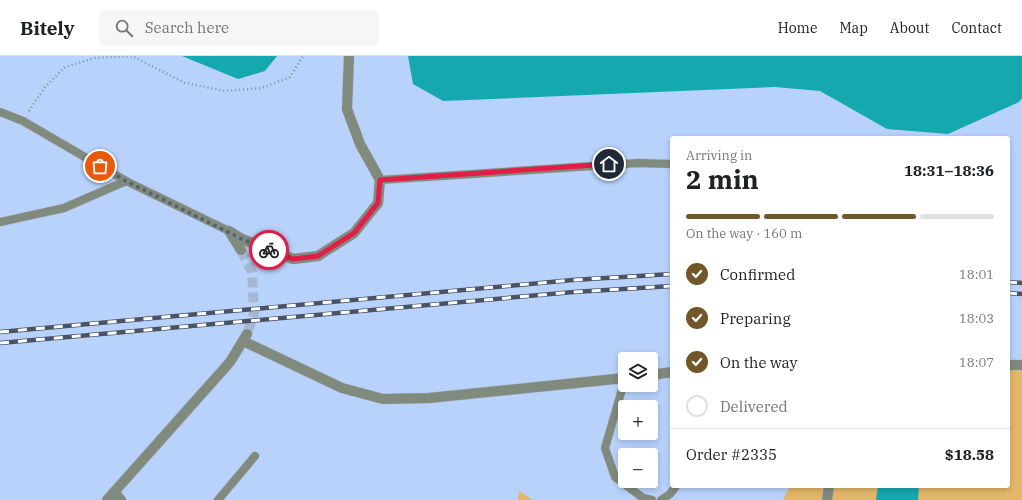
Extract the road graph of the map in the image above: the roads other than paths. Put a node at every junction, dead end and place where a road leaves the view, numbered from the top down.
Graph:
1 (349, 56) edge
2 (0, 112) edge
3 (670, 164) edge
4 (380, 180) junction
5 (126, 181) junction
6 (0, 222) edge
7 (229, 231) junction
8 (242, 250) tunnel mouth
9 (1010, 364) edge
10 (1022, 365) edge
11 (670, 372) edge
12 (658, 374) edge
13 (618, 380) edge
14 (621, 392) edge
15 (255, 456) dead end
16 (674, 488) edge
17 (829, 488) edge
18 (114, 492) junction
19 (107, 500) edge
20 (121, 500) edge
21 (218, 500) edge
22 (652, 500) edge
23 (661, 500) edge
24 (827, 500) edge

1 - 4 street
2 - 5 lane
3 - 4 lane
4 - 7 street
5 - 6 lane
5 - 7 lane
7 - 8 street
9 - 10 street
11 - 12 street
13 - 18 street
14 - 22 lane
15 - 21 lane
16 - 23 lane
17 - 24 street
18 - 19 street
18 - 20 street

